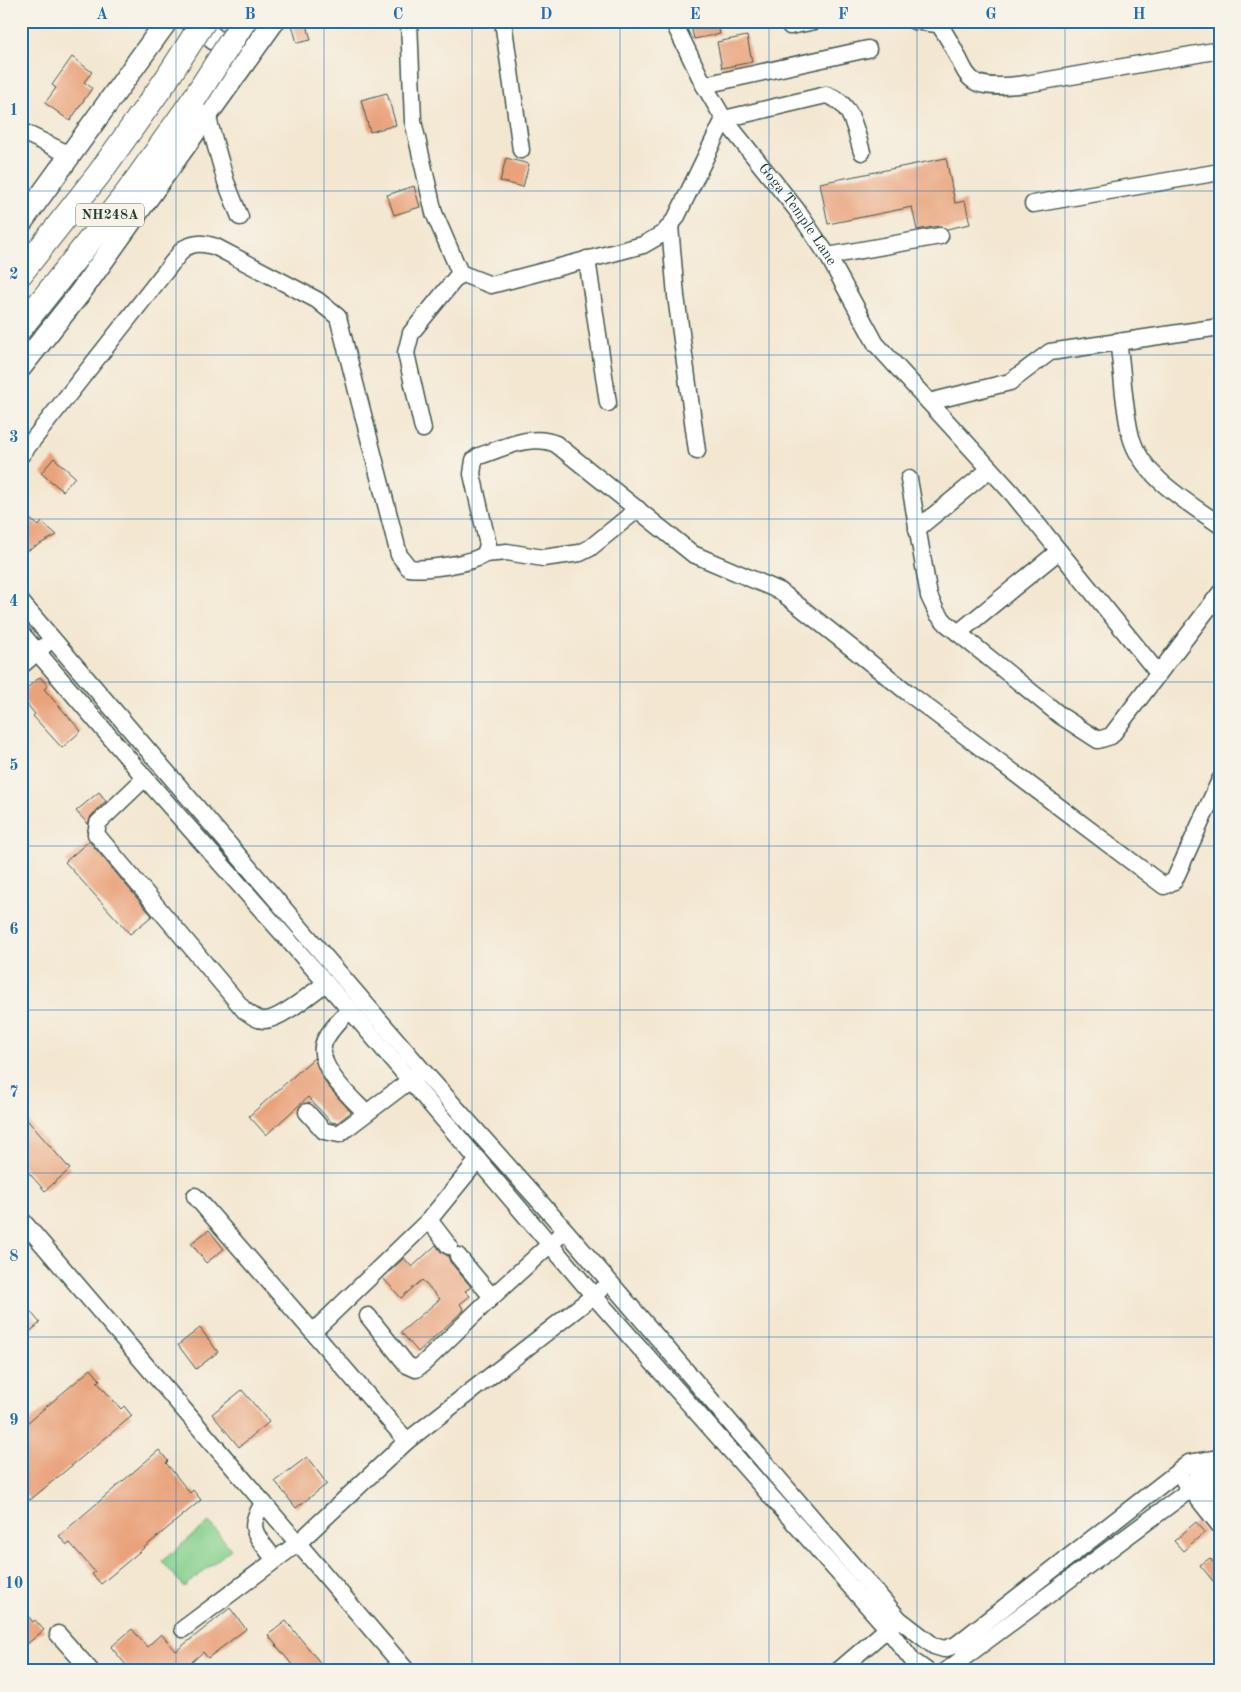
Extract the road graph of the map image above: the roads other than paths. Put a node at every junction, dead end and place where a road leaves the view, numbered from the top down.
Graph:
1 (167, 21) edge
2 (191, 21) edge
3 (204, 21) edge
4 (244, 21) edge
5 (274, 21) edge
6 (409, 21) edge
7 (503, 21) edge
8 (673, 21) edge
9 (815, 21) edge
10 (914, 21) edge
11 (790, 26) dead end
12 (868, 49) dead end
13 (1220, 50) edge
14 (244, 62) junction
15 (704, 85) junction
16 (200, 107) junction
17 (724, 119) junction
18 (21, 131) edge
19 (521, 150) dead end
20 (862, 152) dead end
21 (72, 156) junction
22 (1220, 172) edge
23 (1033, 204) dead end
24 (240, 217) dead end
25 (21, 223) edge
26 (670, 226) junction
27 (940, 236) dead end
28 (828, 256) junction
29 (587, 259) junction
30 (21, 273) edge
31 (460, 273) junction
32 (21, 327) edge
33 (1220, 327) edge
34 (1118, 341) junction
35 (21, 367) edge
36 (929, 402) junction
37 (608, 403) dead end
38 (423, 429) dead end
39 (696, 451) dead end
40 (21, 455) edge
41 (990, 469) junction
42 (909, 479) dead end
43 (638, 510) junction
44 (1220, 525) edge
45 (917, 528) junction
46 (1058, 551) junction
47 (485, 554) junction
48 (1220, 593) edge
49 (21, 602) edge
50 (21, 632) edge
51 (958, 633) junction
52 (51, 639) junction
53 (37, 653) junction
54 (21, 666) edge
55 (1158, 673) junction
56 (145, 778) junction
57 (1220, 780) edge
58 (326, 983) junction
59 (350, 1010) junction
60 (423, 1071) junction
61 (409, 1081) junction
62 (306, 1112) dead end
63 (366, 1114) junction
64 (478, 1160) junction
65 (195, 1196) dead end
66 (21, 1219) edge
67 (429, 1220) junction
68 (566, 1232) junction
69 (551, 1243) junction
70 (608, 1283) junction
71 (594, 1296) junction
72 (492, 1297) junction
73 (368, 1316) dead end
74 (314, 1331) junction
75 (407, 1441) junction
76 (1220, 1458) edge
77 (1220, 1464) edge
78 (1182, 1467) junction
79 (1197, 1485) junction
80 (1220, 1501) edge
81 (264, 1503) junction
82 (1220, 1526) edge
83 (298, 1543) junction
84 (274, 1559) junction
85 (893, 1623) junction
86 (183, 1629) dead end
87 (58, 1634) dead end
88 (859, 1653) junction
89 (91, 1671) edge
90 (407, 1671) edge
91 (838, 1671) edge
92 (856, 1671) edge
93 (927, 1671) edge
94 (946, 1671) edge

1 - 21 main road
2 - 14 main road
3 - 30 highway, NH248A, bridge
4 - 16 highway, NH248A, bridge
5 - 14 main road
6 - 31 street
7 - 19 street
8 - 15 street, Goga Temple Lane
9 - 11 street
10 - 13 street
12 - 15 street
14 - 16 main road
15 - 17 street, Goga Temple Lane
16 - 24 street
16 - 32 highway, NH248A
16 - 35 main road
17 - 20 street
17 - 26 street
17 - 28 street, Goga Temple Lane
18 - 21 street
21 - 25 main road
22 - 23 street
26 - 29 street
26 - 39 street
27 - 28 street
28 - 36 street, Goga Temple Lane
29 - 31 street
29 - 37 street
31 - 38 street
33 - 34 street
34 - 36 street
34 - 44 street
36 - 41 street, Goga Temple Lane
40 - 47 street
41 - 45 street
41 - 46 street, Goga Temple Lane
42 - 45 street
43 - 47 street
43 - 47 street
43 - 57 street
45 - 51 street
46 - 51 street
46 - 55 street, Goga Temple Lane
48 - 55 street
49 - 52 street
50 - 53 street
51 - 55 street
52 - 53 street
52 - 60 street
53 - 54 street
53 - 56 street
56 - 58 street
56 - 58 street
58 - 59 street
59 - 61 street
59 - 63 street
60 - 61 street
60 - 68 street
61 - 63 street
61 - 64 street
62 - 63 street
64 - 67 street
64 - 69 street
65 - 74 street
66 - 81 street
67 - 72 street
67 - 74 street
68 - 69 street
68 - 70 street
69 - 71 street
69 - 72 street
70 - 71 street
70 - 85 street
71 - 75 street
71 - 85 street
72 - 73 street
74 - 75 street
75 - 83 street
76 - 78 street
77 - 79 street
78 - 79 street
78 - 85 street
79 - 80 street
79 - 82 street
79 - 94 street
81 - 83 street
81 - 84 street
83 - 84 street
83 - 90 street
84 - 86 street
85 - 88 street
85 - 93 street
87 - 89 street
88 - 91 street
88 - 92 street

